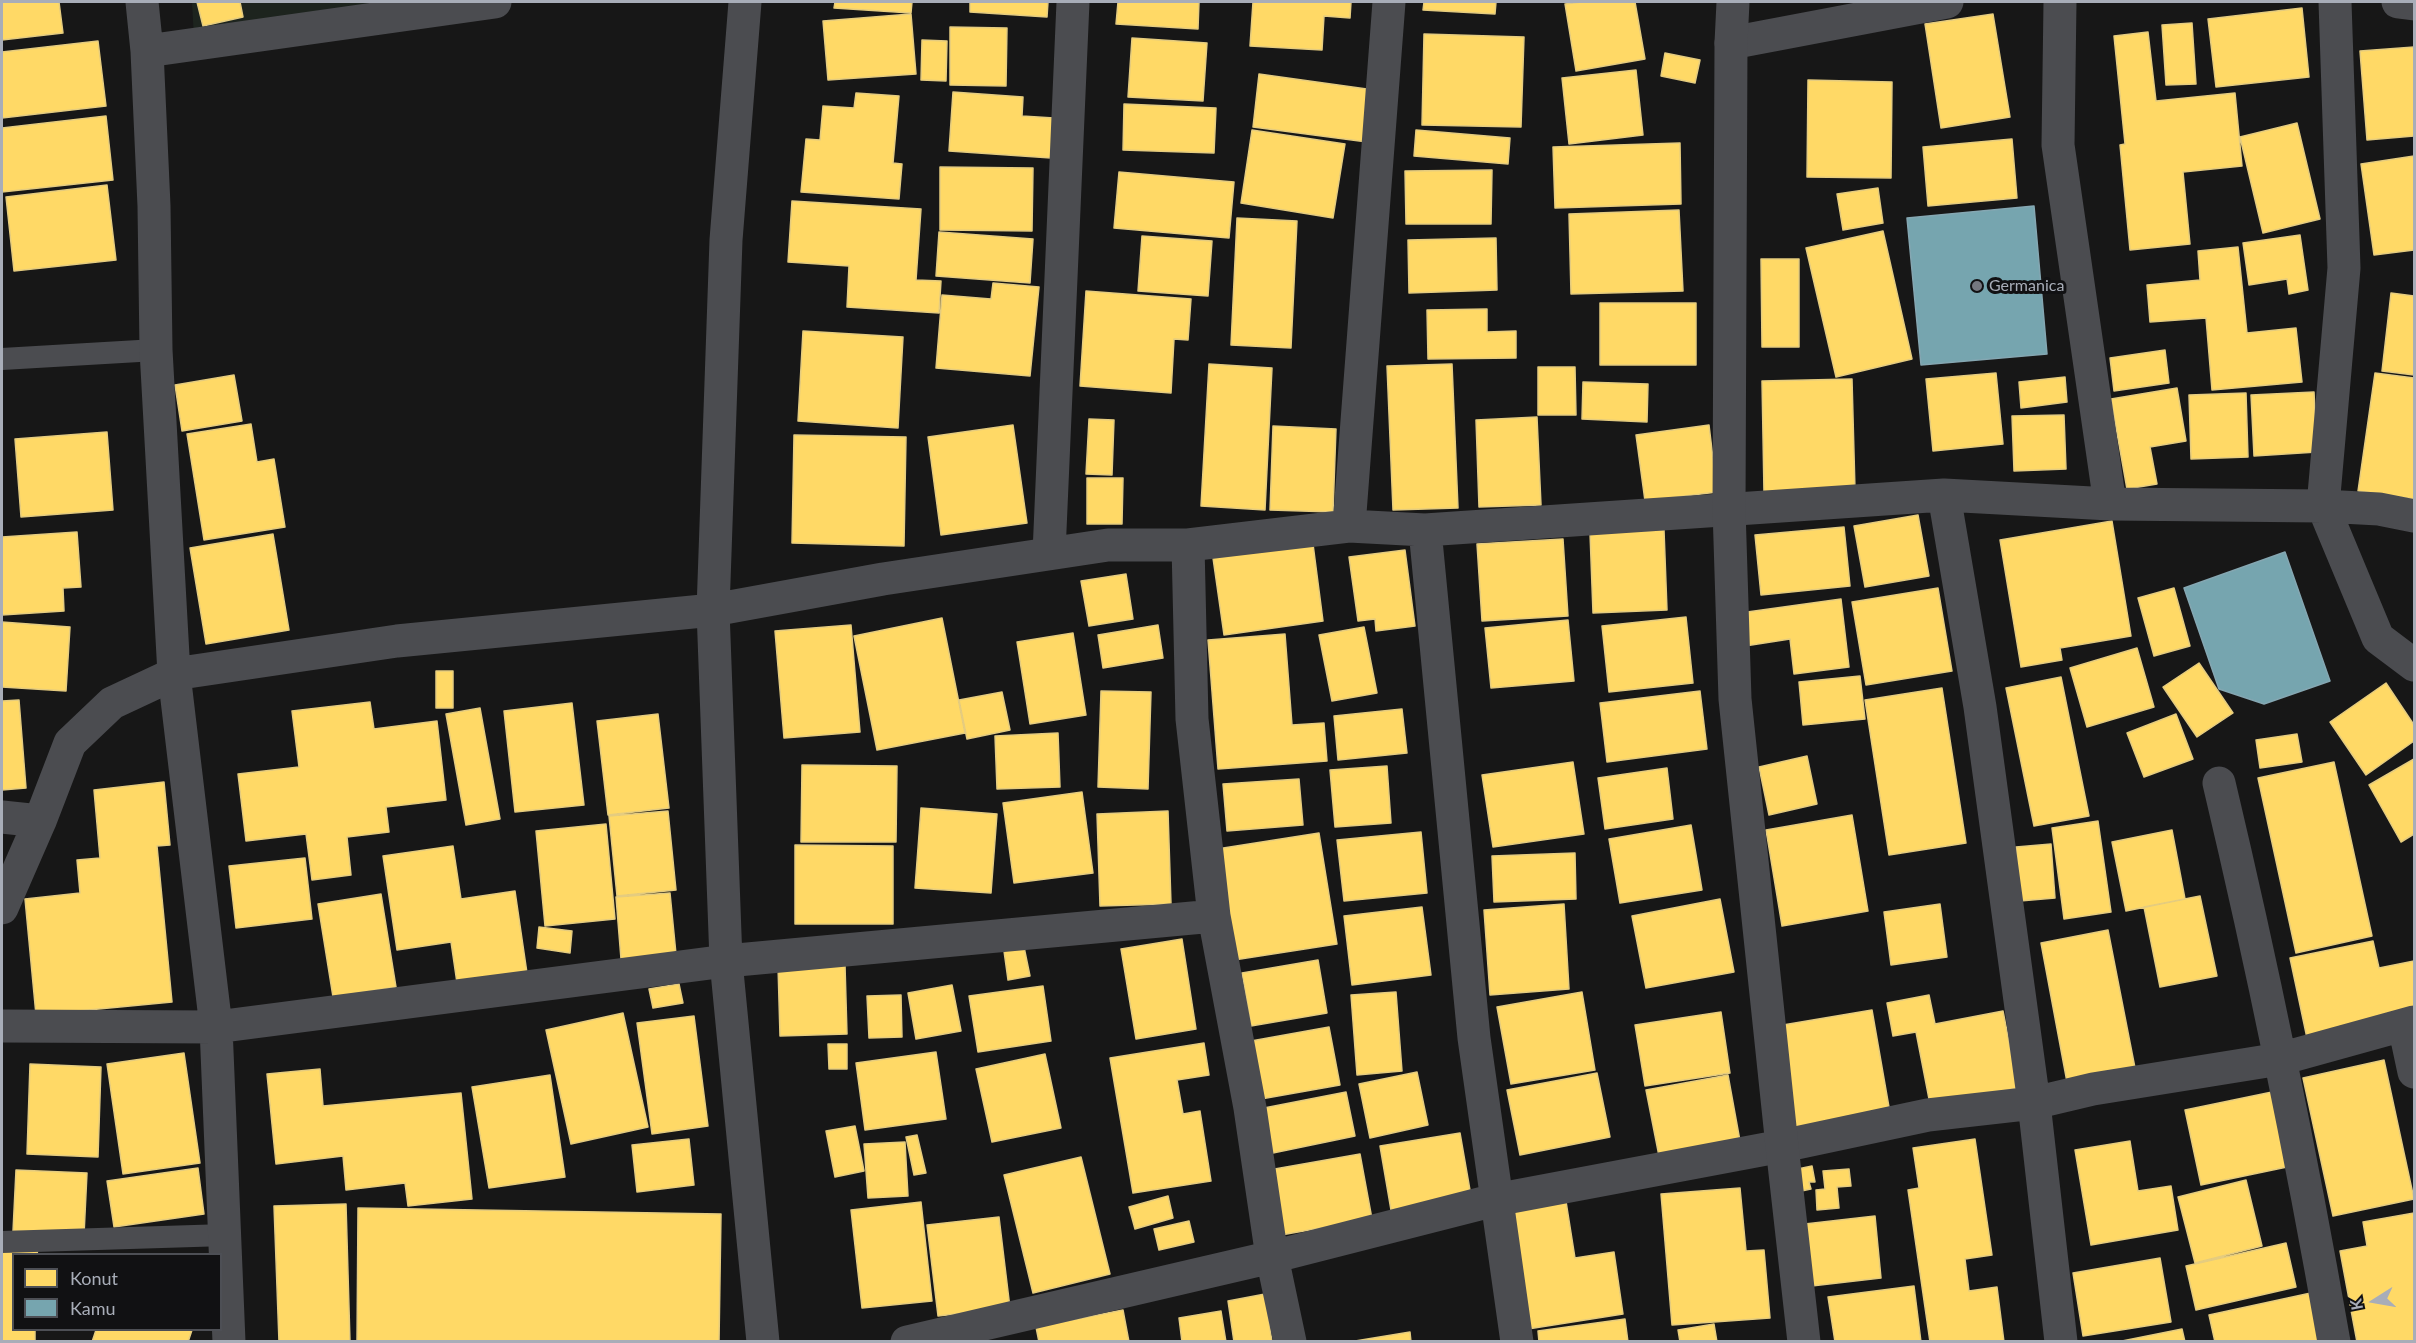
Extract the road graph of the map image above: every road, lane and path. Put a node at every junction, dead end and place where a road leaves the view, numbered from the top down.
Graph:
1 (142, 2) edge
2 (495, 2) edge
3 (745, 2) edge
4 (1073, 2) edge
5 (1389, 2) edge
6 (1733, 2) edge
7 (1947, 2) edge
8 (2060, 2) edge
9 (2335, 2) edge
10 (2398, 2) edge
11 (2415, 4) edge
12 (1731, 44) junction
13 (147, 51) junction
14 (156, 350) junction
15 (2, 359) edge
16 (1944, 495) junction
17 (2110, 504) junction
18 (2323, 506) junction
19 (1729, 509) junction
20 (2415, 516) edge
21 (1349, 526) junction
22 (1425, 530) junction
23 (1188, 545) junction
24 (1049, 553) junction
25 (713, 610) junction
26 (2415, 665) edge
27 (174, 674) junction
28 (2219, 783) dead end
29 (2, 817) edge
30 (40, 821) junction
31 (2, 908) edge
32 (1214, 916) junction
33 (726, 961) junction
34 (2409, 1024) edge
35 (2, 1026) edge
36 (216, 1027) junction
37 (2280, 1059) junction
38 (2415, 1072) edge
39 (2034, 1103) junction
40 (1782, 1146) junction
41 (1495, 1200) junction
42 (226, 1235) junction
43 (2, 1242) edge
44 (1272, 1257) junction
45 (229, 1341) edge
46 (763, 1341) edge
47 (907, 1341) edge
48 (1290, 1341) edge
49 (1517, 1341) edge
50 (1804, 1341) edge
51 (2061, 1341) edge
52 (2334, 1341) edge

1 - 13 street
2 - 13 street
3 - 25 street
4 - 24 street
5 - 21 street
6 - 12 street
7 - 12 street
8 - 17 street
9 - 18 street
10 - 11 street
12 - 19 street
13 - 14 street
14 - 15 lane
14 - 27 street
16 - 17 street
16 - 19 street
16 - 39 street
17 - 18 street
18 - 20 street
18 - 26 street
19 - 22 street
19 - 40 street
21 - 22 street
21 - 23 street
22 - 41 street
23 - 24 street
23 - 32 street
24 - 25 street
25 - 27 street
25 - 33 street
27 - 30 street
27 - 36 street
28 - 37 street
29 - 30 street
30 - 31 street
32 - 33 street
32 - 44 street
33 - 36 street
33 - 46 street
34 - 37 street
34 - 38 street
35 - 36 street
36 - 42 street
37 - 39 street
37 - 52 street
39 - 40 street
39 - 51 street
40 - 41 street
40 - 50 street
41 - 44 street
41 - 49 street
42 - 43 lane
42 - 45 street
44 - 47 street
44 - 48 street

